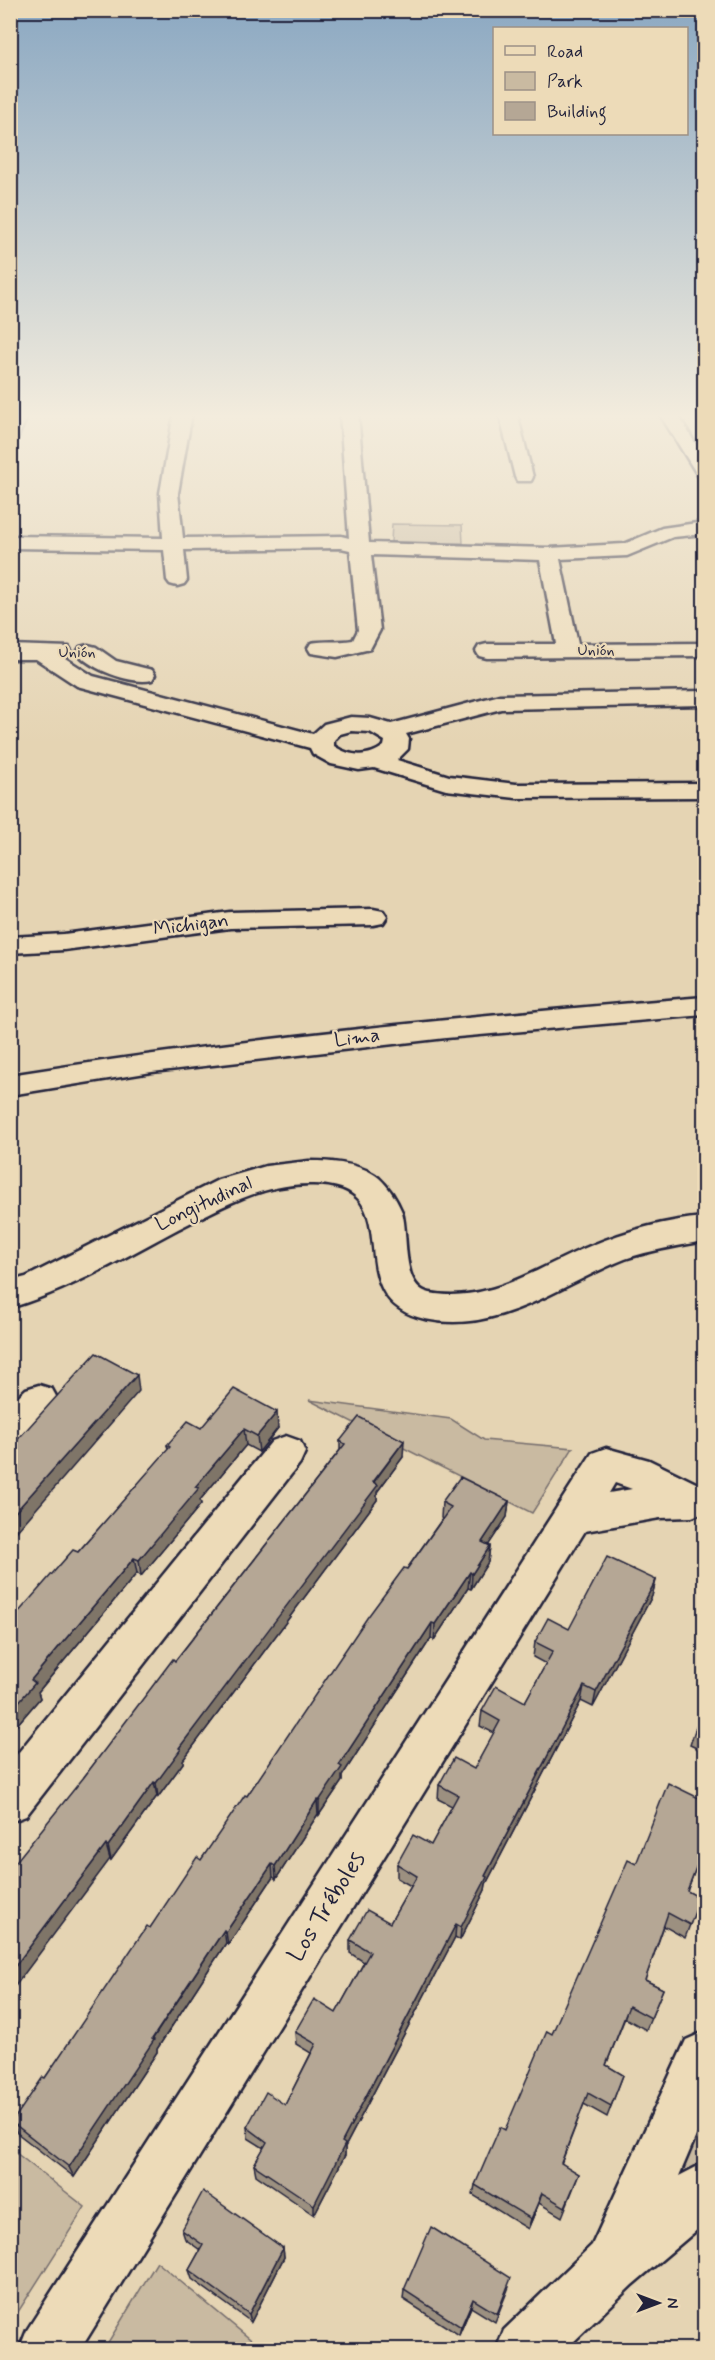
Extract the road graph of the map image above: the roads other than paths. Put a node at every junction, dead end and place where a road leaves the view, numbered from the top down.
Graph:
1 (172, 523) edge
2 (357, 523) edge
3 (705, 528) edge
4 (10, 542) edge
5 (174, 544) junction
6 (361, 545) junction
7 (549, 554) junction
8 (177, 580) dead end
9 (319, 648) dead end
10 (568, 650) junction
11 (705, 650) edge
12 (133, 651) dead end
13 (487, 651) dead end
14 (10, 652) edge
15 (41, 652) junction
16 (88, 652) junction
17 (108, 666) junction
18 (85, 681) junction
19 (189, 687) junction
20 (705, 698) edge
21 (170, 704) junction
22 (340, 727) junction
23 (322, 744) junction
24 (388, 747) junction
25 (705, 789) edge
26 (373, 917) dead end
27 (10, 945) edge
28 (705, 1006) edge
29 (10, 1085) edge
30 (705, 1229) edge
31 (10, 1295) edge
32 (39, 1400) dead end
33 (10, 1429) edge
34 (286, 1452) dead end
35 (698, 1501) edge
36 (575, 1516) junction
37 (10, 1800) edge
38 (705, 2058) edge
39 (705, 2190) edge
40 (612, 2265) junction
41 (47, 2349) edge
42 (524, 2349) edge

1 - 5 street
2 - 6 street
3 - 7 street
4 - 5 street
5 - 6 street
5 - 8 street
6 - 7 street
6 - 9 street
7 - 10 street
10 - 11 street, Unión
10 - 13 street, Unión
12 - 16 street, Unión
14 - 15 street, Unión
15 - 16 street, Unión
15 - 18 street
16 - 17 street
17 - 18 street
17 - 19 street
18 - 21 street
19 - 21 street
19 - 22 street
20 - 24 street
21 - 23 street
22 - 23 street
22 - 24 street
23 - 24 street
24 - 25 street
26 - 27 street, Michigan
28 - 29 street, Lima
30 - 31 street, Longitudinal
32 - 33 street
34 - 37 street
35 - 36 street
35 - 36 street, Los Tréboles
36 - 41 street, Los Tréboles
38 - 40 street
39 - 40 street
40 - 42 street

